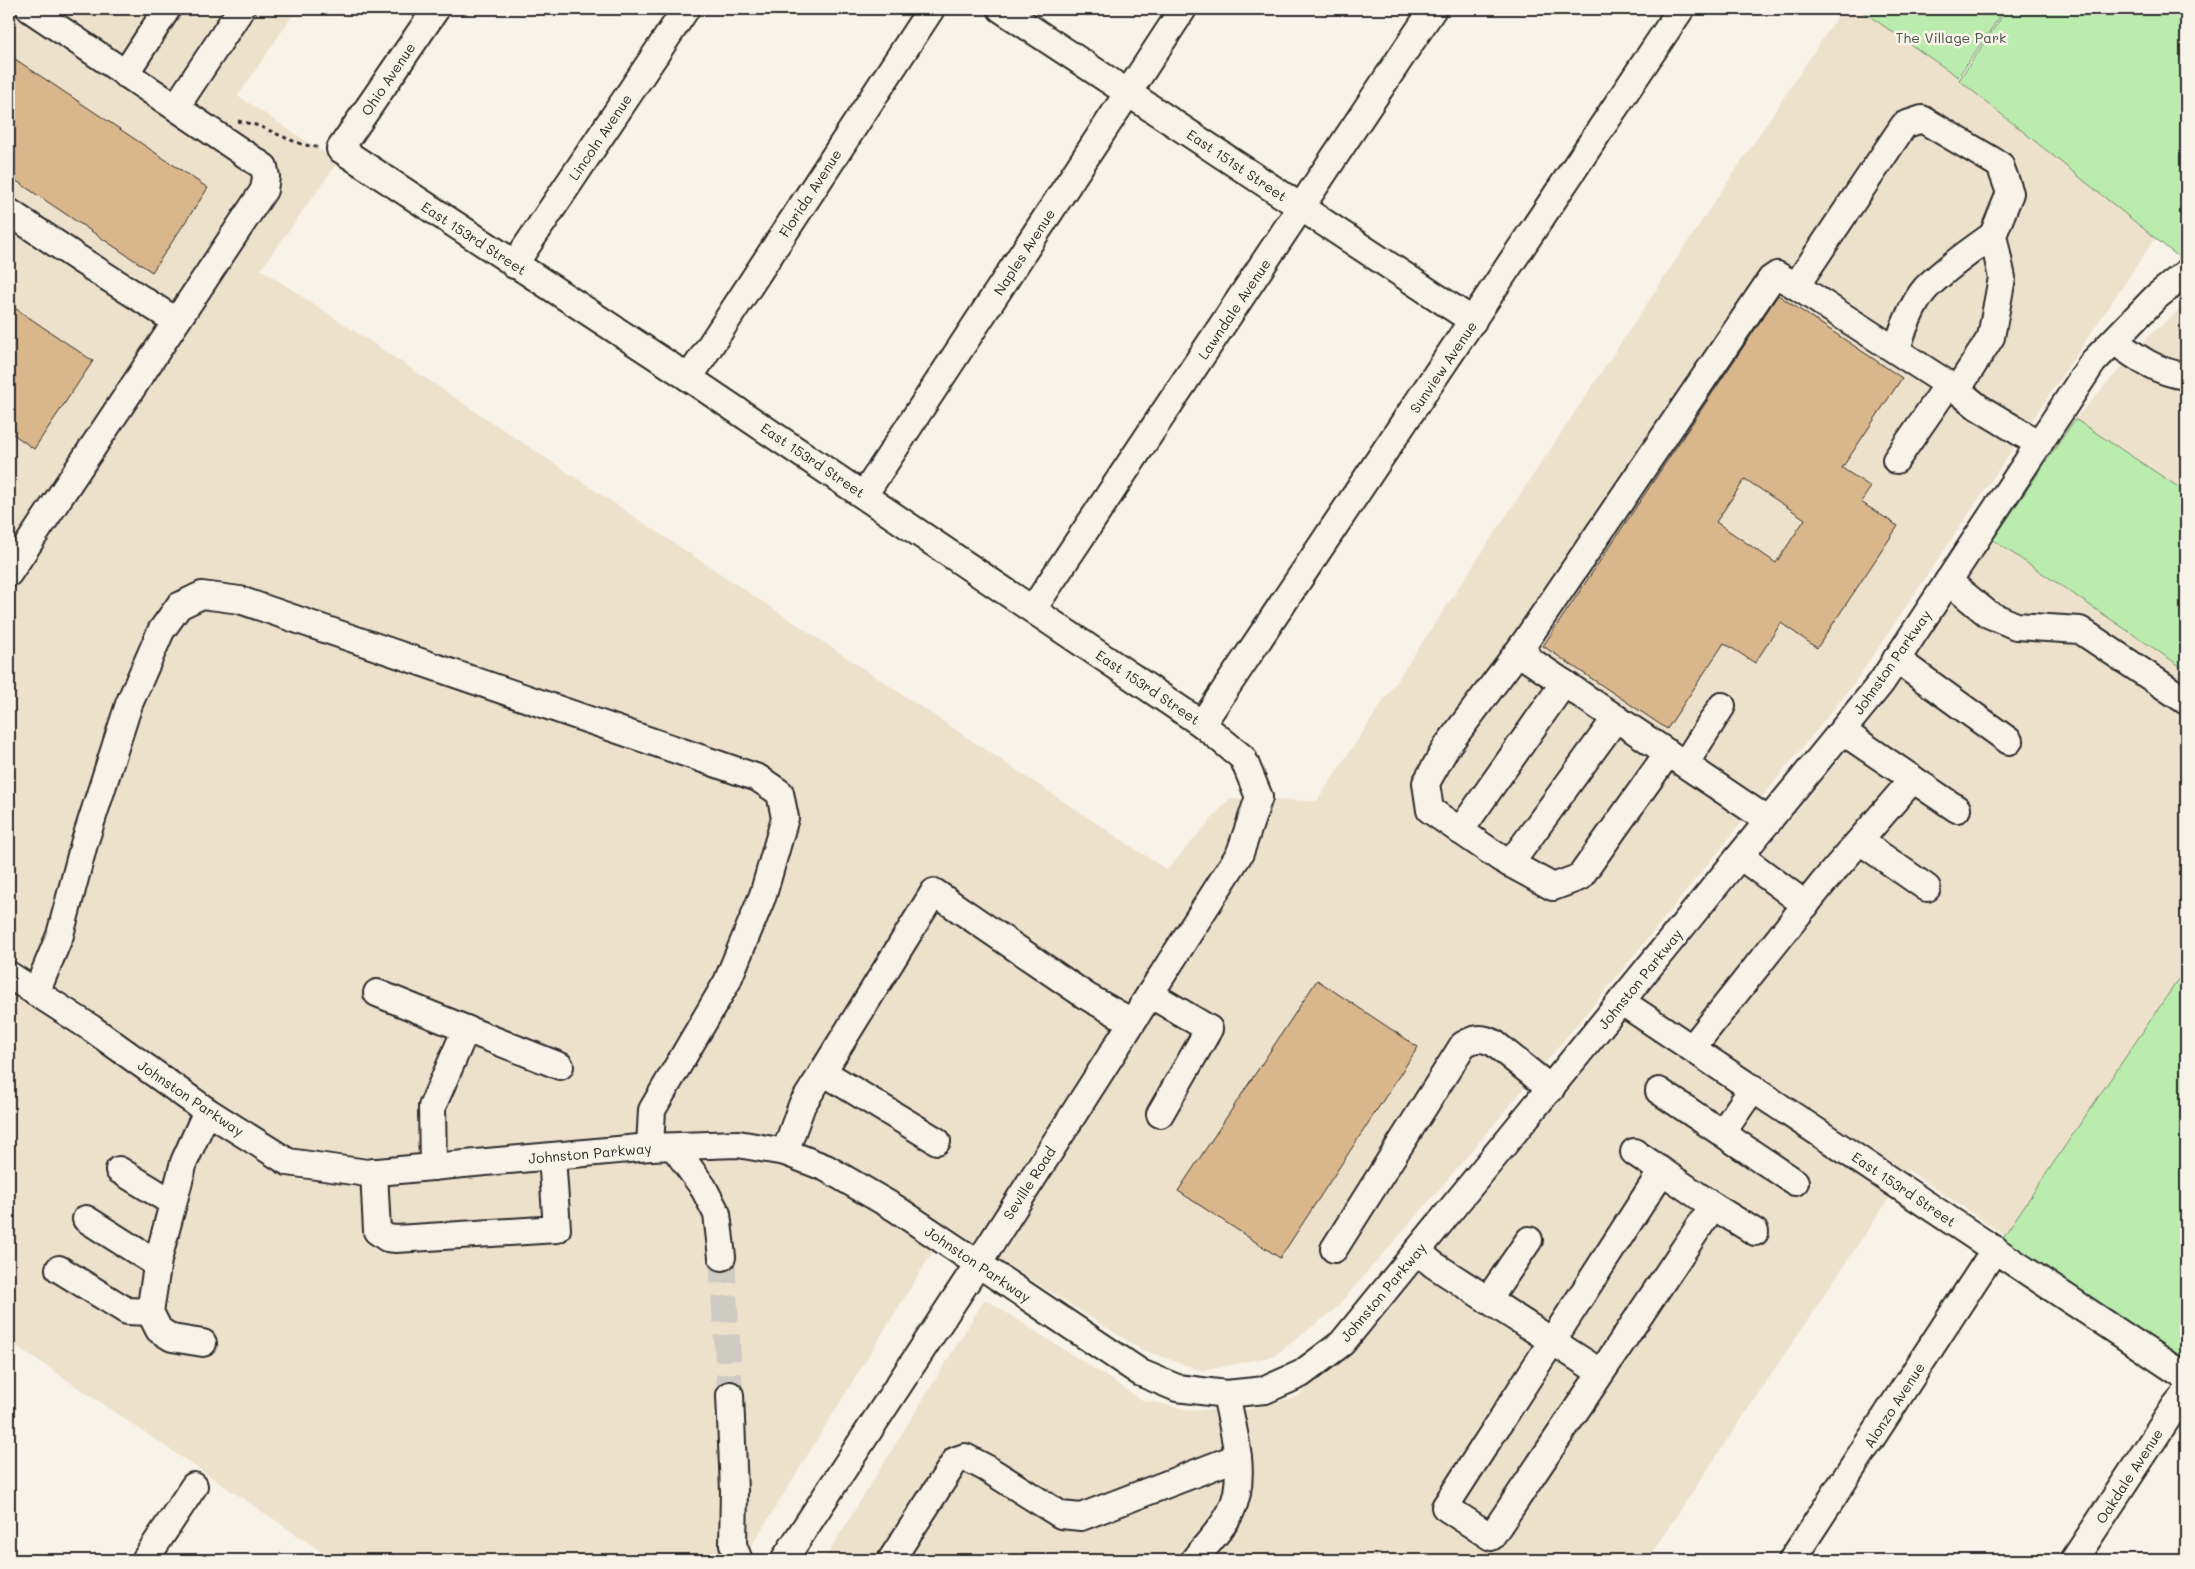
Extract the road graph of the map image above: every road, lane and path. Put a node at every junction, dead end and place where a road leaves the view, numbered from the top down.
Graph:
1 (30, 9) edge
2 (167, 9) edge
3 (241, 9) edge
4 (436, 9) edge
5 (686, 9) edge
6 (931, 9) edge
7 (1001, 9) edge
8 (1183, 9) edge
9 (1433, 9) edge
10 (1681, 9) edge
11 (125, 74) junction
12 (1128, 92) junction
13 (176, 108) junction
14 (204, 127) junction
15 (334, 148) junction
16 (1302, 208) junction
17 (9, 212) edge
18 (1993, 235) junction
19 (514, 265) junction
20 (2186, 273) edge
21 (1796, 286) junction
22 (176, 321) junction
23 (1474, 321) junction
24 (2114, 341) junction
25 (1897, 351) junction
26 (2186, 376) edge
27 (690, 378) junction
28 (1953, 388) junction
29 (2039, 444) junction
30 (1896, 460) dead end
31 (864, 495) junction
32 (9, 572) edge
33 (1948, 581) junction
34 (1033, 609) junction
35 (1523, 645) junction
36 (1896, 659) junction
37 (1564, 683) junction
38 (2186, 701) edge
39 (1722, 706) dead end
40 (1616, 718) junction
41 (1202, 724) junction
42 (1842, 731) junction
43 (2009, 741) dead end
44 (1677, 759) junction
45 (1914, 779) junction
46 (1259, 798) joint
47 (1957, 809) dead end
48 (1769, 821) junction
49 (1460, 831) junction
50 (1860, 841) junction
51 (1740, 856) junction
52 (1510, 864) junction
53 (1927, 888) dead end
54 (1806, 905) junction
55 (9, 975) edge
56 (36, 993) junction
57 (377, 993) dead end
58 (1150, 994) junction
59 (1622, 1002) junction
60 (1132, 1022) junction
61 (466, 1029) junction
62 (1692, 1048) junction
63 (560, 1066) dead end
64 (822, 1073) junction
65 (1753, 1088) junction
66 (1551, 1089) junction
67 (1659, 1092) dead end
68 (207, 1111) junction
69 (1160, 1114) dead end
70 (1722, 1134) junction
71 (937, 1141) dead end
72 (662, 1147) junction
73 (785, 1152) junction
74 (1634, 1152) dead end
75 (552, 1156) junction
76 (433, 1167) junction
77 (119, 1170) dead end
78 (1662, 1171) junction
79 (374, 1172) junction
80 (1795, 1182) dead end
81 (173, 1203) junction
82 (1713, 1206) junction
83 (86, 1219) dead end
84 (1755, 1232) dead end
85 (1530, 1240) dead end
86 (1334, 1249) dead end
87 (1995, 1249) junction
88 (1417, 1251) junction
89 (722, 1257) tunnel mouth
90 (157, 1264) junction
91 (978, 1264) junction
92 (58, 1269) dead end
93 (1488, 1300) junction
94 (150, 1312) junction
95 (1552, 1340) junction
96 (203, 1343) dead end
97 (1600, 1372) junction
98 (2186, 1377) edge
99 (2186, 1393) edge
100 (1226, 1394) junction
101 (730, 1395) tunnel mouth
102 (1238, 1457) junction
103 (194, 1486) dead end
104 (145, 1560) edge
105 (739, 1560) edge
106 (784, 1560) edge
107 (891, 1560) edge
108 (1194, 1560) edge
109 (1792, 1560) edge
110 (2074, 1560) edge

1 - 11 street
2 - 11 street
3 - 13 street
4 - 15 street, Ohio Avenue
5 - 19 street, Lincoln Avenue
6 - 27 street, Florida Avenue
7 - 12 street, East 151st Street
8 - 12 street, Naples Avenue
9 - 16 street, Lawndale Avenue
10 - 23 street, Sunview Avenue
11 - 13 street
12 - 16 street, East 151st Street
12 - 31 street, Naples Avenue
13 - 14 street
14 - 15 path
14 - 22 street
15 - 19 street, East 153rd Street
16 - 23 street, East 151st Street
16 - 34 street, Lawndale Avenue
17 - 22 street
18 - 21 street
18 - 25 street
18 - 28 street
19 - 27 street, East 153rd Street
20 - 24 street, Johnston Parkway
21 - 25 street
21 - 35 street
22 - 32 street
23 - 41 street, Sunview Avenue
24 - 26 street
24 - 29 street, Johnston Parkway
25 - 28 street
27 - 31 street, East 153rd Street
28 - 29 street
28 - 30 street
29 - 33 street, Johnston Parkway
31 - 34 street, East 153rd Street
33 - 36 street, Johnston Parkway
33 - 38 street
34 - 41 street, East 153rd Street
35 - 37 street
35 - 49 street
36 - 42 street, Johnston Parkway
36 - 43 street
37 - 40 street
37 - 49 street
39 - 44 street
40 - 44 street
40 - 52 street
41 - 46 street, East 153rd Street
42 - 45 street
42 - 48 street, Johnston Parkway
44 - 48 street
44 - 52 street
45 - 47 street
45 - 50 street
46 - 58 street, Seville Road
48 - 51 street, Johnston Parkway
49 - 52 street
50 - 53 street
50 - 54 street
51 - 54 street
51 - 59 street, Johnston Parkway
54 - 62 street
55 - 56 street, Johnston Parkway
56 - 68 street, Johnston Parkway
56 - 72 street
57 - 61 street
58 - 60 street, Seville Road
58 - 69 street
59 - 62 street, East 153rd Street
59 - 66 street, Johnston Parkway
60 - 64 street
60 - 91 street, Seville Road
61 - 63 street
61 - 76 street
62 - 65 street, East 153rd Street
64 - 71 street
64 - 73 street
65 - 70 street
65 - 87 street, East 153rd Street
66 - 86 street
66 - 88 street, Johnston Parkway
67 - 70 street
68 - 79 street, Johnston Parkway
68 - 81 street
70 - 80 street
72 - 73 street, Johnston Parkway
72 - 75 street, Johnston Parkway
72 - 89 street
73 - 91 street, Johnston Parkway
74 - 78 street
75 - 76 street, Johnston Parkway
75 - 79 street
76 - 79 street, Johnston Parkway
77 - 81 street
78 - 82 street
78 - 95 street
81 - 90 street
82 - 84 street
82 - 97 street
83 - 90 street
85 - 93 street
87 - 98 street, East 153rd Street
87 - 109 street, Alonzo Avenue
88 - 93 street
88 - 100 street, Johnston Parkway
90 - 94 street
91 - 100 street, Johnston Parkway
91 - 106 street, Seville Road
92 - 94 street
93 - 95 street
94 - 96 street
95 - 97 street
95 - 97 street
99 - 110 street, Oakdale Avenue
100 - 102 street
101 - 105 street
102 - 107 street
102 - 108 street
103 - 104 street

